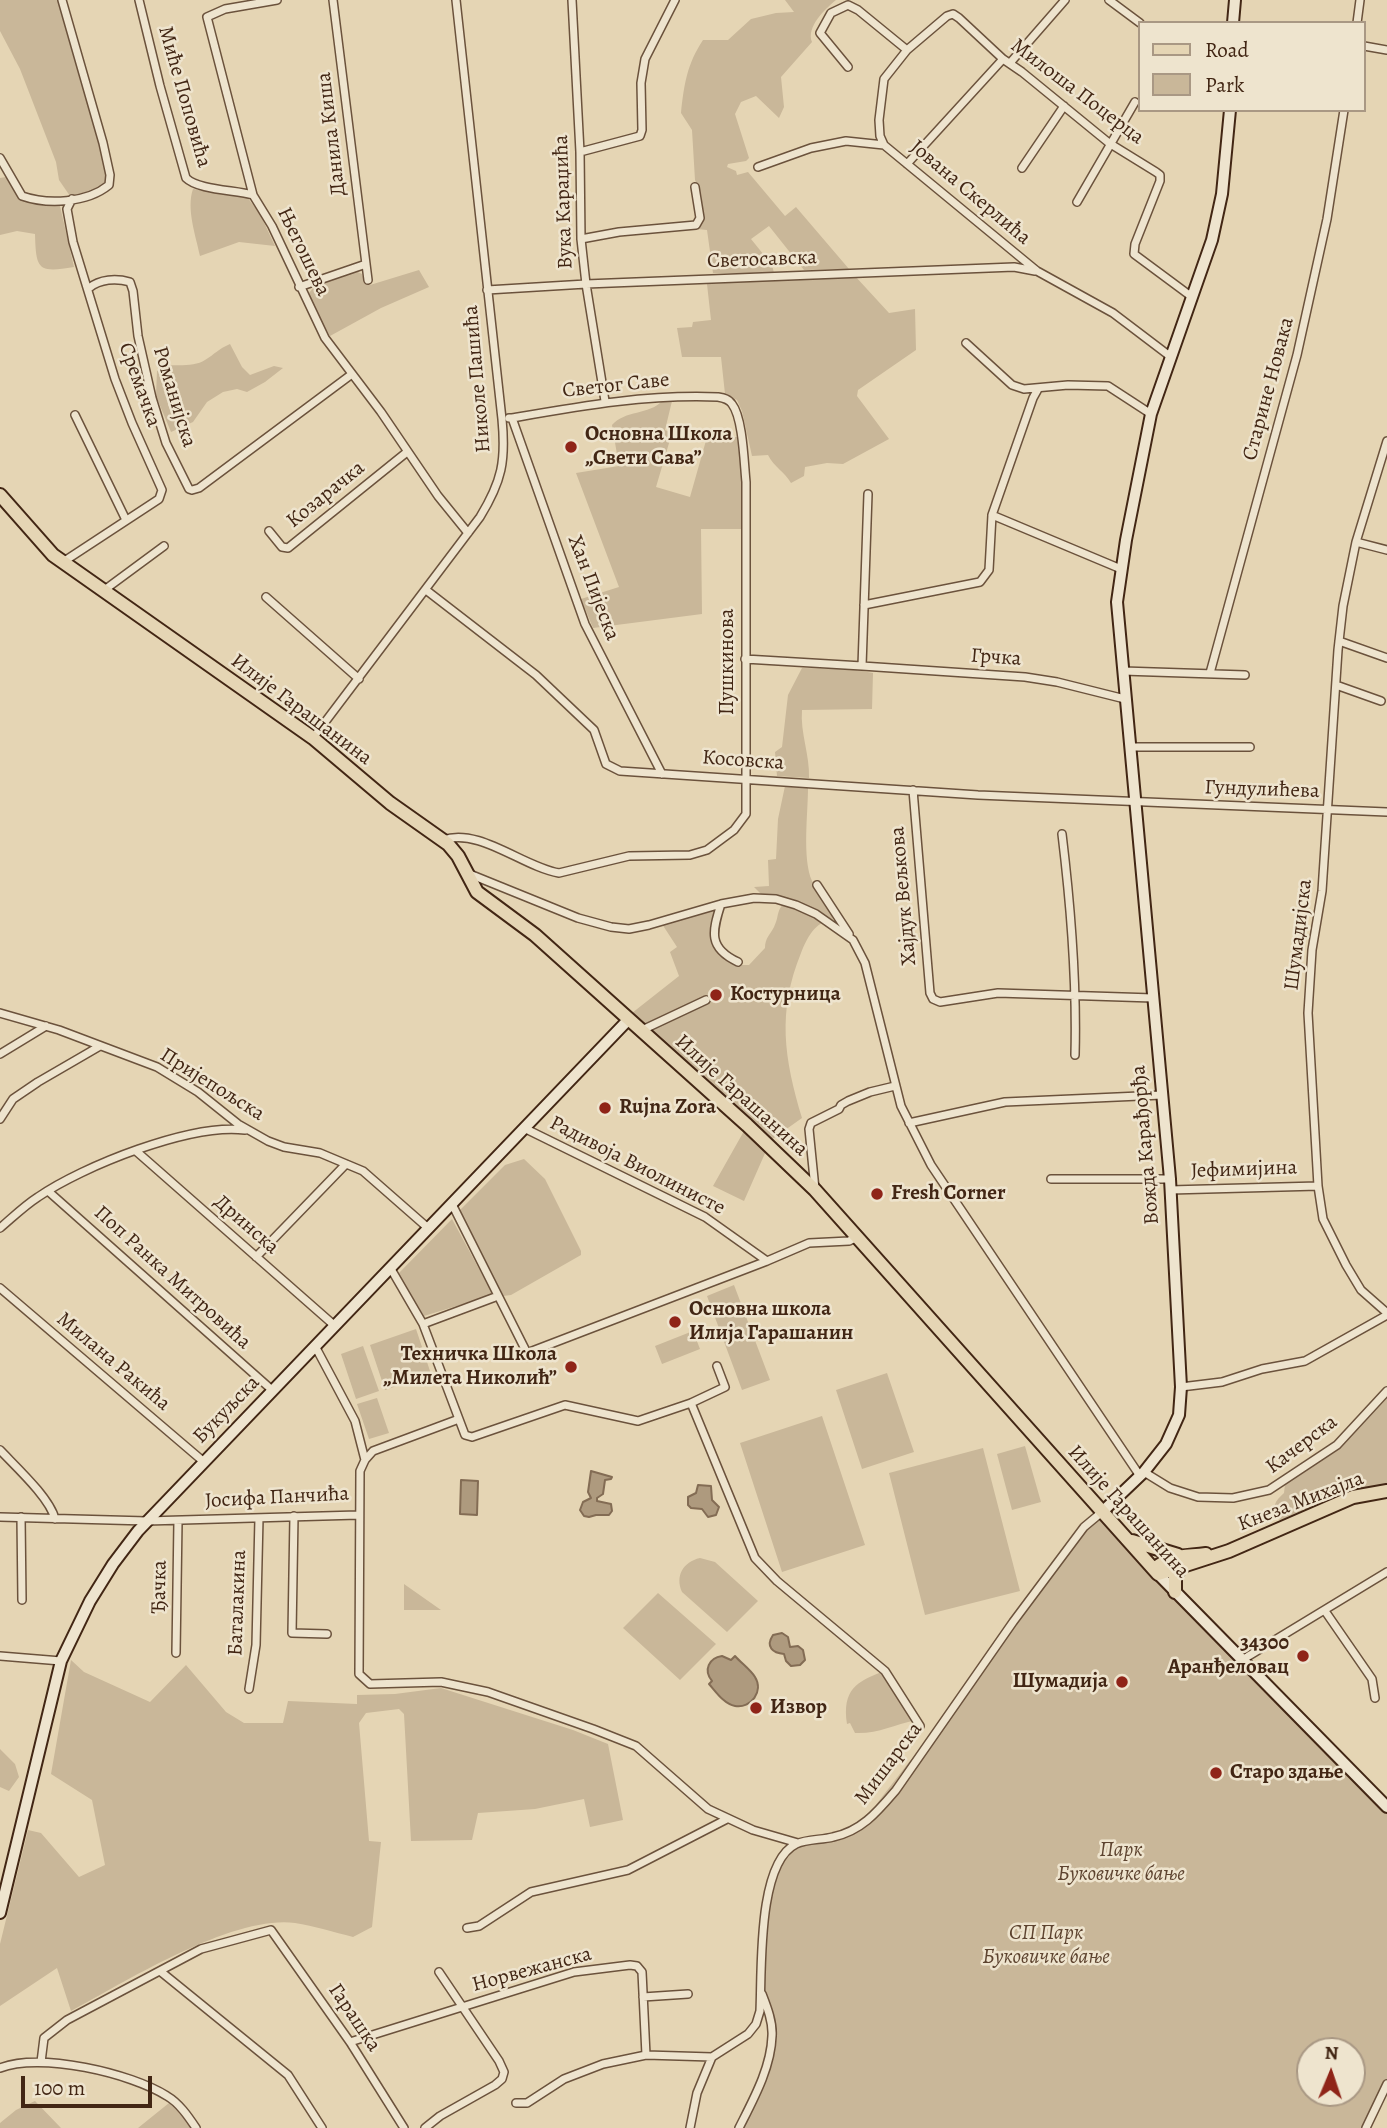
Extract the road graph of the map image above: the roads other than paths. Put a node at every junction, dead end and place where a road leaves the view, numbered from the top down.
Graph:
1 (62, 0) edge
2 (139, 0) edge
3 (277, 0) edge
4 (333, 0) edge
5 (456, 0) edge
6 (572, 0) edge
7 (675, 0) edge
8 (1065, 0) edge
9 (1109, 0) edge
10 (1235, 0) edge
11 (1360, 0) edge
12 (953, 15) joint
13 (1233, 21) edge
14 (1357, 21) edge
15 (1138, 22) edge
16 (1366, 46) edge
17 (907, 50) junction
18 (1387, 50) edge
19 (1007, 61) junction
20 (848, 67) dead end
21 (1135, 102) dead end
22 (1064, 106) junction
23 (1230, 112) edge
24 (1344, 112) edge
25 (1110, 143) junction
26 (884, 145) junction
27 (580, 152) junction
28 (0, 158) edge
29 (907, 164) junction
30 (758, 167) dead end
31 (1022, 168) dead end
32 (695, 187) dead end
33 (253, 195) junction
34 (72, 199) junction
35 (61, 202) junction
36 (1077, 202) dead end
37 (67, 209) junction
38 (581, 239) junction
39 (366, 264) junction
40 (1037, 271) junction
41 (368, 280) dead end
42 (586, 284) junction
43 (299, 287) junction
44 (89, 288) junction
45 (487, 290) junction
46 (1192, 297) junction
47 (966, 343) dead end
48 (1171, 357) junction
49 (352, 374) junction
50 (1038, 389) junction
51 (723, 398) joint
52 (605, 401) junction
53 (1151, 414) junction
54 (75, 415) dead end
55 (512, 418) junction
56 (502, 419) junction
57 (1387, 441) edge
58 (407, 452) junction
59 (1383, 465) edge
60 (868, 494) dead end
61 (0, 495) edge
62 (992, 515) junction
63 (126, 520) junction
64 (269, 531) dead end
65 (468, 533) junction
66 (1356, 541) junction
67 (164, 546) dead end
68 (1387, 550) edge
69 (63, 562) junction
70 (1121, 569) junction
71 (426, 590) junction
72 (103, 591) junction
73 (266, 597) dead end
74 (864, 605) junction
75 (1339, 641) junction
76 (1387, 658) edge
77 (745, 659) junction
78 (862, 666) junction
79 (1123, 671) junction
80 (1210, 673) junction
81 (1245, 675) dead end
82 (359, 679) junction
83 (1336, 685) junction
84 (1125, 699) junction
85 (1381, 701) dead end
86 (313, 738) junction
87 (1130, 747) junction
88 (1250, 747) dead end
89 (662, 774) junction
90 (746, 779) junction
91 (913, 790) junction
92 (1135, 803) junction
93 (1328, 810) junction
94 (1387, 812) edge
95 (1062, 834) dead end
96 (442, 840) junction
97 (466, 873) junction
98 (817, 885) dead end
99 (721, 904) junction
100 (853, 940) junction
101 (738, 962) dead end
102 (1076, 996) junction
103 (1153, 998) junction
104 (706, 1000) dead end
105 (0, 1013) edge
106 (628, 1020) junction
107 (46, 1026) junction
108 (640, 1031) junction
109 (100, 1046) junction
110 (0, 1054) edge
111 (1075, 1055) dead end
112 (895, 1086) junction
113 (1162, 1095) junction
114 (1, 1119) edge
115 (909, 1123) junction
116 (524, 1128) junction
117 (250, 1130) junction
118 (136, 1151) junction
119 (345, 1164) junction
120 (1051, 1179) dead end
121 (1170, 1184) junction
122 (1318, 1186) junction
123 (815, 1190) junction
124 (48, 1191) junction
125 (452, 1204) junction
126 (0, 1228) edge
127 (428, 1228) junction
128 (857, 1237) junction
129 (257, 1258) junction
130 (767, 1261) junction
131 (391, 1269) junction
132 (0, 1288) edge
133 (498, 1296) junction
134 (1387, 1314) edge
135 (423, 1324) junction
136 (335, 1325) junction
137 (315, 1346) junction
138 (717, 1366) dead end
139 (1181, 1387) junction
140 (272, 1391) junction
141 (1387, 1391) edge
142 (691, 1403) junction
143 (459, 1419) junction
144 (0, 1450) edge
145 (365, 1460) junction
146 (204, 1462) junction
147 (1142, 1474) junction
148 (1387, 1491) edge
149 (1102, 1513) junction
150 (358, 1515) junction
151 (294, 1516) junction
152 (0, 1517) edge
153 (21, 1517) junction
154 (259, 1518) junction
155 (55, 1519) junction
156 (147, 1521) junction
157 (178, 1521) junction
158 (1127, 1539) junction
159 (1180, 1561) junction
160 (1156, 1572) junction
161 (1387, 1572) edge
162 (1175, 1592) junction
163 (22, 1600) dead end
164 (1325, 1611) junction
165 (327, 1634) dead end
166 (176, 1653) dead end
167 (0, 1656) edge
168 (1242, 1660) junction
169 (61, 1661) junction
170 (249, 1689) dead end
171 (1375, 1698) dead end
172 (919, 1726) dead end
173 (1387, 1807) edge
174 (727, 1819) junction
175 (798, 1843) junction
176 (0, 1913) edge
177 (467, 1928) dead end
178 (160, 1971) junction
179 (439, 1972) dead end
180 (761, 1990) junction
181 (688, 1994) dead end
182 (642, 1997) junction
183 (463, 2007) junction
184 (351, 2042) junction
185 (646, 2055) junction
186 (712, 2057) junction
187 (41, 2062) junction
188 (0, 2068) edge
189 (1387, 2084) edge
190 (516, 2103) dead end
191 (196, 2128) edge
192 (322, 2128) edge
193 (404, 2128) edge
194 (425, 2128) edge
195 (690, 2128) edge
196 (739, 2128) edge
197 (1366, 2128) edge

1 - 34 street
2 - 33 street, Миће Поповића
3 - 33 street, Његошева
4 - 39 street, Данила Киша
5 - 45 street, Николе Пашића
6 - 27 street, Вука Караџића
7 - 27 street
8 - 19 street
9 - 15 street
10 - 13 main road
11 - 14 street
12 - 17 street, Јована Скерлића
12 - 19 street, Милоша Поцерца
16 - 18 street
17 - 20 street
17 - 26 street, Јована Скерлића
19 - 22 street, Милоша Поцерца
19 - 29 street
21 - 25 street
22 - 25 street, Милоша Поцерца
22 - 31 street
23 - 46 main road, Вожда Карађорђа
24 - 80 street, Старине Новака
25 - 36 street
25 - 46 street, Милоша Поцерца
26 - 29 street, Јована Скерлића
26 - 30 street
27 - 38 street, Вука Караџића
28 - 35 street
29 - 40 street, Јована Скерлића
32 - 38 street
33 - 43 street, Његошева
34 - 35 street
34 - 37 street
35 - 37 street, Сремачка
37 - 44 street, Сремачка
38 - 42 street, Вука Караџића
39 - 41 street, Данила Киша
39 - 43 street
40 - 42 street, Светосавска
40 - 48 street, Јована Скерлића
42 - 45 street, Светосавска
42 - 52 street, Вука Караџића
43 - 49 street, Његошева
44 - 49 street, Романијска
44 - 63 street, Сремачка
45 - 56 street, Николе Пашића
46 - 48 main road, Вожда Карађорђа
47 - 50 street
48 - 53 main road, Вожда Карађорђа
49 - 58 street, Његошева
50 - 53 street
50 - 62 street
51 - 52 street, Светог Саве
51 - 77 street, Пушкинова
52 - 55 street, Светог Саве
53 - 70 main road, Вожда Карађорђа
54 - 63 street
55 - 56 street
55 - 89 street, Хан Пијеска
56 - 65 street, Николе Пашића
57 - 59 street, Шумадијска
58 - 64 street, Козарачка
58 - 65 street, Његошева
59 - 66 street, Шумадијска
60 - 74 street
61 - 69 main road, Илије Гарашанина
62 - 70 street
62 - 74 street
63 - 69 street, Сремачка
65 - 71 street, Николе Пашића
66 - 68 street
66 - 75 street, Шумадијска
67 - 72 street
69 - 72 main road, Илије Гарашанина
70 - 79 main road, Вожда Карађорђа
71 - 82 street, Николе Пашића
71 - 89 street, Косовска
72 - 86 main road, Илије Гарашанина
73 - 82 street
74 - 78 street
75 - 76 street
75 - 83 street, Шумадијска
77 - 78 street, Грчка
77 - 90 street, Пушкинова
78 - 84 street, Грчка
79 - 80 street
79 - 84 main road, Вожда Карађорђа
80 - 81 street
82 - 86 street, Николе Пашића
83 - 85 street
83 - 93 street, Шумадијска
84 - 87 main road, Вожда Карађорђа
86 - 96 main road, Илије Гарашанина
87 - 88 street
87 - 92 main road, Вожда Карађорђа
89 - 90 street, Косовска
90 - 91 street, Косовска
90 - 96 street, Пушкинова
91 - 92 street, Косовска
91 - 102 street, Хајдук Вељкова
92 - 93 street, Гундулићева
92 - 103 main road, Вожда Карађорђа
93 - 94 street, Гундулићева
93 - 122 street, Шумадијска
95 - 102 street
96 - 97 main road, Илије Гарашанина
97 - 99 street
97 - 106 main road, Илије Гарашанина
98 - 100 street
99 - 100 street
99 - 101 street
100 - 112 street
102 - 103 street
102 - 111 street
103 - 113 main road, Вожда Карађорђа
104 - 108 street
105 - 107 street, Пријепољска
106 - 108 main road, Илије Гарашанина
106 - 116 main road, Букуљска
107 - 109 street, Пријепољска
107 - 110 street
108 - 123 main road, Илије Гарашанина
109 - 114 street
109 - 117 street, Пријепољска
112 - 115 street
112 - 123 street
113 - 115 street
113 - 121 main road, Вожда Карађорђа
115 - 147 street
116 - 125 main road, Букуљска
116 - 130 street, Радивоја Виолинисте
117 - 118 street
117 - 119 street, Пријепољска
118 - 124 street
118 - 129 street, Дринска
119 - 127 street, Пријепољска
119 - 129 street
120 - 121 street, Јефимијина
121 - 122 street, Јефимијина
121 - 139 main road, Вожда Карађорђа
122 - 134 street, Шумадијска
123 - 128 main road, Илије Гарашанина
124 - 126 street
124 - 140 street, Поп Ранка Митровића
125 - 127 main road, Букуљска
125 - 133 street
127 - 131 main road, Букуљска
128 - 130 street
128 - 149 main road, Илије Гарашанина
129 - 136 street, Дринска
130 - 133 street
131 - 135 street
131 - 136 main road, Букуљска
132 - 146 street, Милана Ракића
133 - 135 street
134 - 139 street
135 - 143 street
136 - 137 main road, Букуљска
137 - 140 main road, Букуљска
137 - 145 street
138 - 142 street
139 - 147 main road, Вожда Карађорђа
140 - 146 main road, Букуљска
141 - 147 street, Качерска
142 - 143 street
142 - 172 street
143 - 145 street, Јосифа Панчића
144 - 155 street
145 - 150 street, Јосифа Панчића
146 - 156 main road, Букуљска
147 - 149 main road, Вожда Карађорђа
148 - 159 main road, Кнеза Михајла
149 - 158 main road, Илије Гарашанина
149 - 175 street, Мишарска
150 - 151 street, Јосифа Панчића
150 - 174 street
151 - 154 street, Јосифа Панчића
151 - 165 street
152 - 153 street, Јосифа Панчића
153 - 155 street, Јосифа Панчића
153 - 163 street
154 - 157 street, Јосифа Панчића
154 - 170 street, Баталакина
155 - 156 street, Јосифа Панчића
156 - 157 street, Јосифа Панчића
156 - 169 main road, Букуљска
157 - 166 street, Ђачка
158 - 159 main road
158 - 160 main road, Илије Гарашанина
159 - 160 main road, Кнеза Михајла
159 - 162 main road
160 - 162 main road, Илије Гарашанина
161 - 164 street
162 - 168 main road, Илије Гарашанина
164 - 168 street
164 - 171 street
167 - 169 street
168 - 173 main road, Илије Гарашанина
169 - 176 main road, Букуљска
174 - 175 street
174 - 177 street
175 - 180 street
178 - 184 street, Гарашка
178 - 187 street
178 - 192 street
179 - 183 street
180 - 186 street
180 - 196 street
181 - 182 street
182 - 183 street, Норвежанска
182 - 185 street, Норвежанска
183 - 184 street, Норвежанска
183 - 194 street
184 - 193 street, Гарашка
185 - 186 street
185 - 190 street
186 - 195 street
187 - 188 street
187 - 191 street
189 - 197 street

